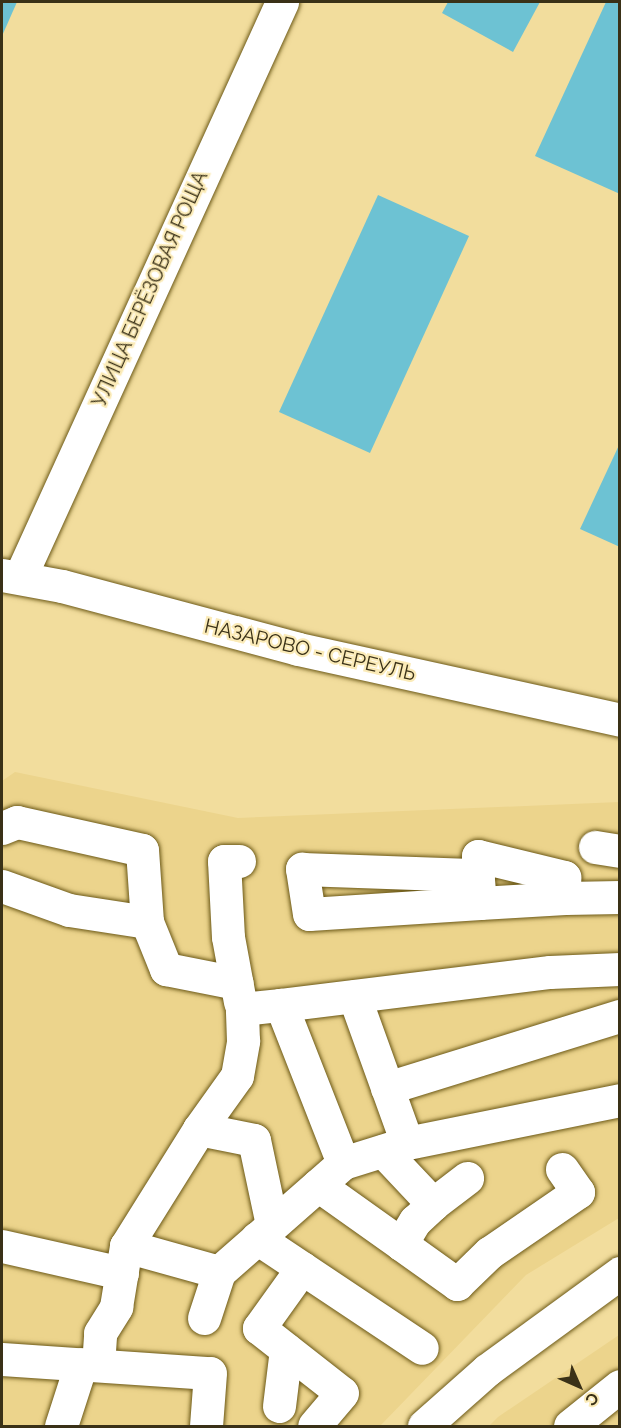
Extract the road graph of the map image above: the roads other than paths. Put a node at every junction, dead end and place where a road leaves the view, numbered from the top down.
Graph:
1 (282, 2) edge
2 (10, 576) edge
3 (620, 720) edge
4 (2, 828) edge
5 (239, 861) dead end
6 (2, 886) edge
7 (620, 897) edge
8 (565, 898) junction
9 (147, 922) junction
10 (620, 969) edge
11 (239, 996) junction
12 (354, 996) junction
13 (281, 1005) junction
14 (620, 1016) edge
15 (387, 1088) junction
16 (620, 1093) edge
17 (620, 1100) edge
18 (576, 1107) junction
19 (199, 1129) junction
20 (395, 1147) junction
21 (343, 1163) junction
22 (562, 1168) dead end
23 (467, 1178) dead end
24 (318, 1185) junction
25 (433, 1204) junction
26 (265, 1232) junction
27 (401, 1244) junction
28 (2, 1246) edge
29 (124, 1259) junction
30 (302, 1268) junction
31 (219, 1272) junction
32 (620, 1273) edge
33 (204, 1318) dead end
34 (422, 1348) dead end
35 (286, 1349) junction
36 (2, 1359) edge
37 (89, 1365) junction
38 (617, 1391) edge
39 (278, 1416) edge
40 (61, 1426) edge
41 (206, 1426) edge
42 (309, 1426) edge
43 (314, 1426) edge
44 (424, 1426) edge
45 (570, 1426) edge

1 - 2 street, УЛИЦА БЕРЁЗОВАЯ РОЩА
2 - 3 street, НАЗАРОВО - СЕРЕУЛЬ
4 - 9 street
5 - 11 street
6 - 9 street
7 - 8 street
8 - 8 street
9 - 11 street
10 - 12 street
11 - 13 street
11 - 19 street
12 - 13 street
12 - 15 street
13 - 21 street
14 - 15 street
15 - 20 street
16 - 18 street
17 - 18 street
18 - 20 street
19 - 26 street
19 - 29 street
20 - 21 street
20 - 25 street
21 - 24 street
22 - 27 street
23 - 25 street
24 - 26 street
24 - 27 street
25 - 27 street
26 - 30 street
26 - 31 street
28 - 29 street
29 - 31 street
29 - 37 street
30 - 34 street
30 - 35 street
31 - 33 street
32 - 44 street
35 - 39 street
35 - 43 street
36 - 37 street
37 - 40 street
37 - 41 street
38 - 45 street
39 - 42 street

